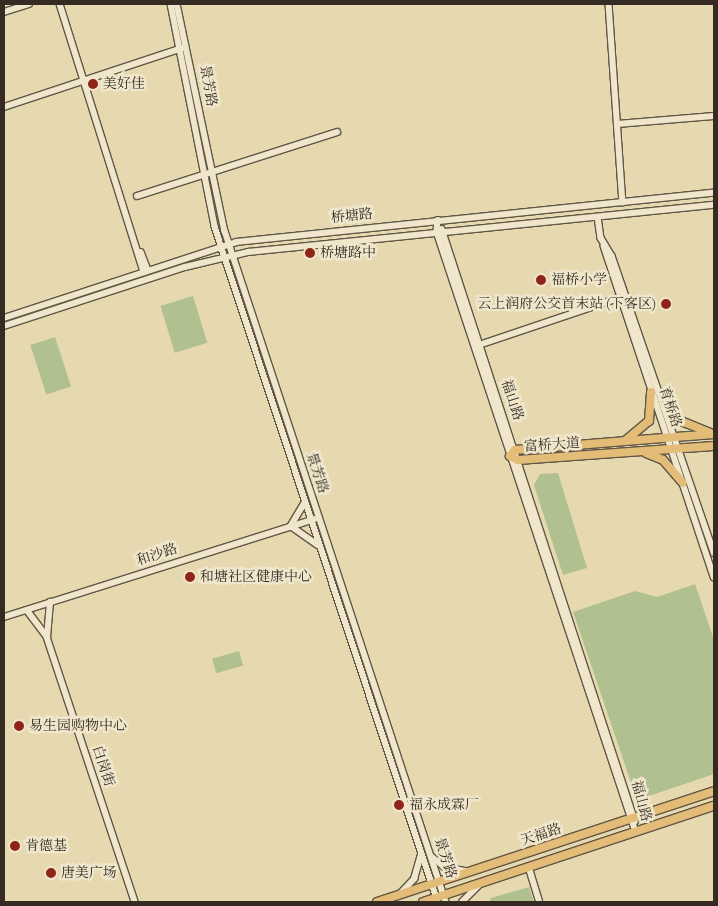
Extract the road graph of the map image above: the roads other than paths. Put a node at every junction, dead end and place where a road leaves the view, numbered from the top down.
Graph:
1 (28, 4) edge
2 (60, 4) edge
3 (171, 4) edge
4 (178, 4) edge
5 (609, 4) edge
6 (4, 12) edge
7 (184, 47) junction
8 (85, 81) junction
9 (4, 107) edge
10 (714, 116) edge
11 (617, 124) junction
12 (337, 132) dead end
13 (212, 172) junction
14 (205, 174) junction
15 (714, 193) edge
16 (137, 196) dead end
17 (623, 203) junction
18 (714, 205) edge
19 (598, 217) junction
20 (438, 220) junction
21 (440, 232) junction
22 (229, 244) junction
23 (222, 245) junction
24 (604, 246) junction
25 (233, 255) junction
26 (226, 257) junction
27 (146, 271) junction
28 (619, 298) junction
29 (4, 318) edge
30 (4, 326) edge
31 (477, 345) junction
32 (652, 392) junction
33 (665, 404) junction
34 (714, 434) edge
35 (676, 437) junction
36 (668, 438) junction
37 (618, 442) junction
38 (714, 446) edge
39 (680, 448) junction
40 (671, 449) junction
41 (640, 452) junction
42 (512, 453) junction
43 (518, 460) junction
44 (683, 483) junction
45 (305, 501) junction
46 (318, 517) junction
47 (311, 520) junction
48 (291, 526) junction
49 (320, 547) junction
50 (714, 554) edge
51 (714, 577) edge
52 (50, 602) junction
53 (26, 610) junction
54 (4, 617) edge
55 (47, 637) junction
56 (714, 791) edge
57 (714, 806) edge
58 (631, 818) junction
59 (636, 832) junction
60 (422, 853) junction
61 (431, 857) junction
62 (529, 867) junction
63 (471, 871) junction
64 (436, 883) junction
65 (481, 883) junction
66 (399, 895) junction
67 (441, 899) edge
68 (135, 902) edge
69 (376, 902) edge
70 (423, 902) edge
71 (462, 902) edge
72 (540, 902) edge

1 - 6 street
2 - 8 street
3 - 7 street
4 - 7 street
5 - 11 street
7 - 8 street
7 - 13 street, 景芳路
7 - 14 street, 景芳路
8 - 9 street
8 - 27 street
10 - 11 street
11 - 17 street
12 - 13 street
13 - 14 street
13 - 22 street, 景芳路
14 - 16 street
14 - 23 street, 景芳路
15 - 17 street, 桥塘路
17 - 20 street, 桥塘路
18 - 19 street, 桥塘路
19 - 21 street, 桥塘路
19 - 24 street, 育桥路
20 - 21 street, 福山路
20 - 22 street, 桥塘路
21 - 25 street, 桥塘路
21 - 31 street, 福山路
22 - 23 street, 桥塘路
22 - 25 street, 景芳路
23 - 26 street, 景芳路
23 - 27 street, 桥塘路
24 - 28 street, 育桥路
24 - 33 street, 育桥路
25 - 26 street, 桥塘路
25 - 46 street, 景芳路
26 - 30 street, 桥塘路
26 - 45 street, 景芳路
27 - 29 street, 桥塘路
28 - 31 street
28 - 32 street, 育桥路
31 - 42 street, 福山路
32 - 36 street, 育桥路
32 - 37 main road
33 - 34 main road
33 - 35 street, 育桥路
34 - 35 main road, 富桥大道
35 - 36 main road, 富桥大道
35 - 39 street, 育桥路
36 - 37 main road, 富桥大道
36 - 40 street, 育桥路
37 - 42 main road, 富桥大道
38 - 39 main road, 富桥大道
39 - 40 main road, 富桥大道
39 - 50 street, 育桥路
40 - 41 main road, 富桥大道
40 - 44 street, 育桥路
41 - 43 main road, 富桥大道
41 - 44 main road
42 - 43 main road, 富桥大道
42 - 58 street, 福山路
43 - 58 street, 福山路
44 - 51 street, 育桥路
45 - 47 street, 景芳路
45 - 48 street
46 - 47 street, 和沙路
46 - 61 street, 景芳路
47 - 48 street, 和沙路
47 - 49 street, 景芳路
48 - 49 street
48 - 52 street, 和沙路
49 - 60 street, 景芳路
52 - 53 street, 和沙路
52 - 55 street
53 - 54 street, 和沙路
53 - 55 street
55 - 68 street, 白岗街
56 - 58 main road, 天福路
57 - 59 main road, 天福路
58 - 59 street, 福山路
58 - 63 main road, 天福路
59 - 62 main road, 天福路
60 - 64 street, 景芳路
60 - 66 street
61 - 63 street
61 - 64 street, 景芳路
62 - 65 main road, 天福路
62 - 72 street
63 - 64 main road, 天福路
64 - 66 main road, 天福路
64 - 67 street, 景芳路
65 - 67 main road, 天福路
65 - 71 street
66 - 69 main road, 天福路
67 - 70 main road, 天福路

